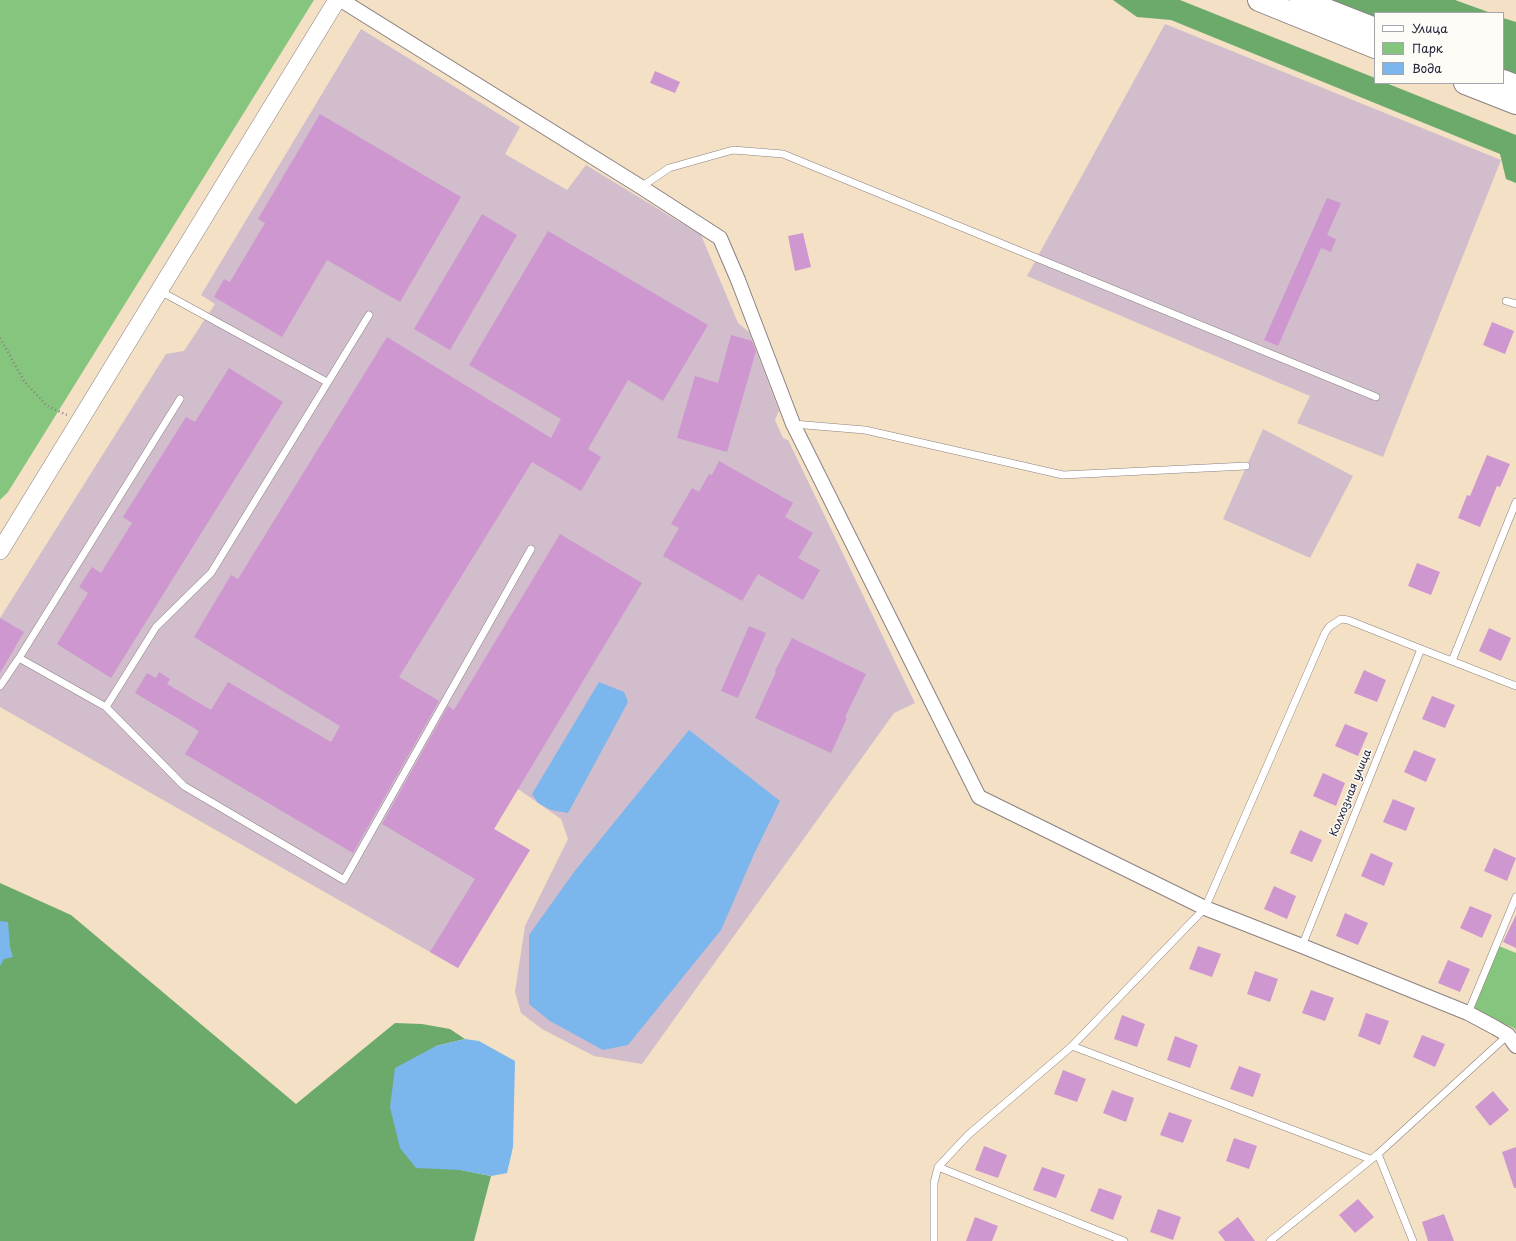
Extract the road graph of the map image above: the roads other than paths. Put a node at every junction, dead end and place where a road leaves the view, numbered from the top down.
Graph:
1 (337, 0) edge
2 (341, 0) edge
3 (1259, 0) edge
4 (1301, 0) edge
5 (1374, 30) edge
6 (1374, 47) edge
7 (1504, 81) edge
8 (1468, 84) edge
9 (1516, 86) edge
10 (1516, 103) edge
11 (641, 187) junction
12 (160, 291) junction
13 (1506, 301) dead end
14 (1516, 304) edge
15 (369, 315) dead end
16 (327, 382) junction
17 (1376, 397) dead end
18 (180, 399) dead end
19 (793, 424) junction
20 (1246, 466) dead end
21 (1516, 502) edge
22 (531, 549) dead end
23 (0, 551) edge
24 (1420, 649) junction
25 (19, 658) junction
26 (1452, 661) junction
27 (0, 686) edge
28 (1516, 686) edge
29 (106, 707) junction
30 (1516, 897) edge
31 (1205, 908) junction
32 (1302, 946) junction
33 (1468, 1014) junction
34 (1512, 1040) edge
35 (1072, 1046) junction
36 (1378, 1154) junction
37 (1370, 1159) junction
38 (938, 1167) junction
39 (934, 1241) edge
40 (1124, 1241) edge
41 (1270, 1241) edge
42 (1414, 1241) edge

1 - 12 street
2 - 11 street
3 - 6 highway
4 - 5 highway
7 - 9 highway
8 - 10 highway
11 - 17 lane
11 - 19 street
12 - 16 lane
12 - 23 street
13 - 14 lane
15 - 16 lane
16 - 29 lane
18 - 25 lane
19 - 20 lane
19 - 31 street
21 - 26 lane
22 - 29 lane
24 - 26 lane
24 - 31 lane
24 - 32 lane, Колхозная улица
25 - 27 lane
25 - 29 lane
26 - 28 lane
30 - 33 lane
31 - 32 street
31 - 35 lane
32 - 33 street
33 - 34 street
34 - 36 lane
35 - 37 lane
35 - 38 lane
36 - 37 lane
36 - 42 lane
37 - 41 lane
38 - 39 lane
38 - 40 lane

